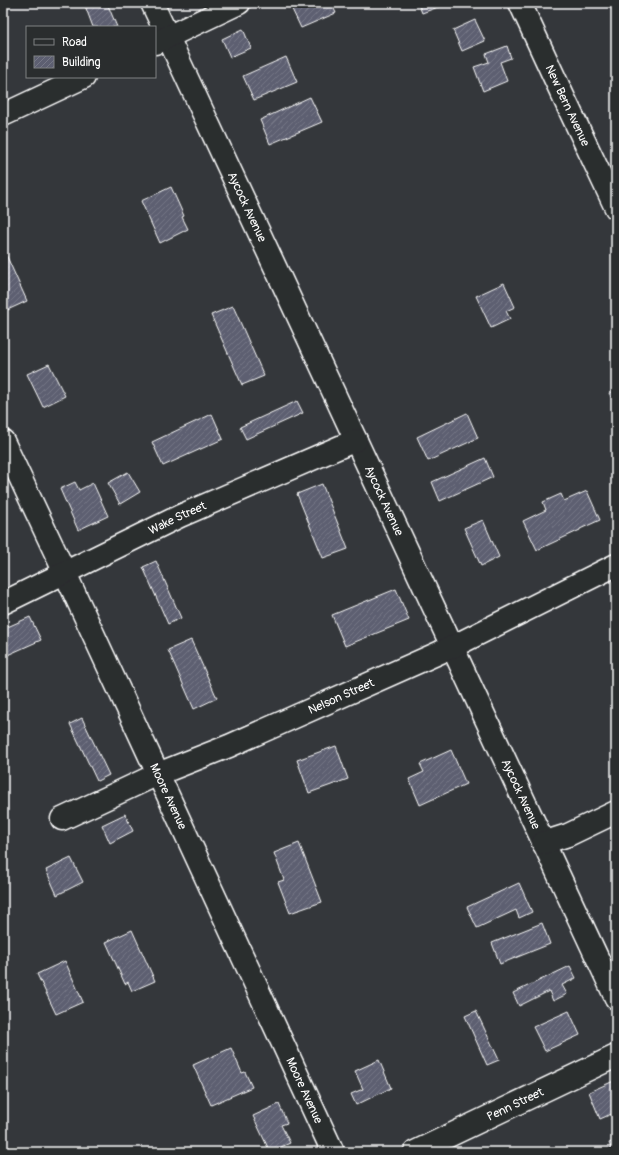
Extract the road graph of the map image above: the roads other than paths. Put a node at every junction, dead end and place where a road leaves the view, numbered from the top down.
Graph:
1 (152, 3) edge
2 (240, 3) edge
3 (520, 3) edge
4 (161, 40) edge
5 (82, 78) edge
6 (3, 115) edge
7 (616, 208) edge
8 (356, 440) junction
9 (3, 441) edge
10 (616, 565) edge
11 (65, 572) junction
12 (3, 603) edge
13 (452, 647) junction
14 (158, 774) junction
15 (616, 812) edge
16 (62, 819) dead end
17 (543, 843) junction
18 (616, 998) edge
19 (616, 1056) edge
20 (333, 1152) edge
21 (415, 1152) edge

1 - 4 street, Aycock Avenue
2 - 4 street
3 - 7 street, New Bern Avenue
4 - 8 street, Aycock Avenue
5 - 6 street
8 - 11 street, Wake Street
8 - 13 street, Aycock Avenue
9 - 11 street, Moore Avenue
10 - 13 street, Nelson Street
11 - 12 street, Wake Street
11 - 14 street, Moore Avenue
13 - 14 street, Nelson Street
13 - 17 street, Aycock Avenue
14 - 16 street, Nelson Street
14 - 20 street, Moore Avenue
15 - 17 street
17 - 18 street, Aycock Avenue
19 - 21 street, Penn Street

